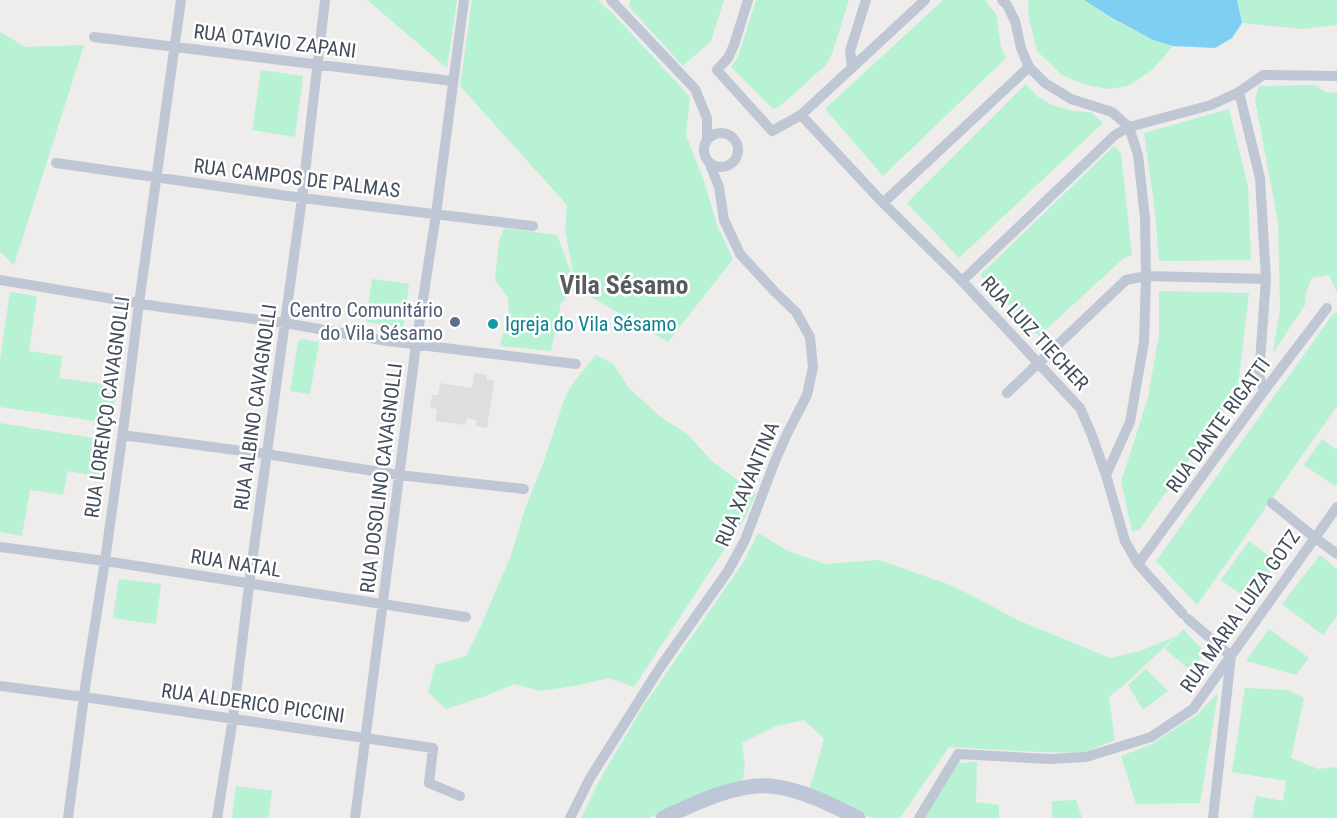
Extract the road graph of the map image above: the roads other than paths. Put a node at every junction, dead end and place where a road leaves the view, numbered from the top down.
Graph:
1 (181, 0) edge
2 (325, 0) edge
3 (464, 0) edge
4 (611, 0) edge
5 (748, 0) edge
6 (866, 0) edge
7 (925, 0) edge
8 (1002, 0) edge
9 (94, 37) dead end
10 (175, 46) junction
11 (318, 65) junction
12 (852, 67) junction
13 (1029, 67) junction
14 (1337, 76) edge
15 (452, 81) junction
16 (1239, 92) junction
17 (801, 114) junction
18 (707, 118) junction
19 (1130, 127) junction
20 (725, 134) junction
21 (708, 140) junction
22 (709, 162) junction
23 (56, 163) dead end
24 (730, 165) junction
25 (156, 178) junction
26 (719, 187) junction
27 (302, 198) junction
28 (883, 203) junction
29 (436, 214) junction
30 (533, 226) dead end
31 (1146, 276) junction
32 (1266, 279) junction
33 (0, 280) edge
34 (962, 281) junction
35 (139, 303) junction
36 (1327, 309) dead end
37 (285, 323) junction
38 (416, 345) junction
39 (1038, 363) junction
40 (576, 364) dead end
41 (1264, 391) junction
42 (1007, 393) dead end
43 (122, 435) junction
44 (266, 454) junction
45 (399, 475) junction
46 (1106, 475) junction
47 (524, 489) dead end
48 (1272, 502) dead end
49 (1337, 507) edge
50 (1314, 537) junction
51 (0, 547) edge
52 (1337, 554) edge
53 (105, 561) junction
54 (1138, 564) junction
55 (249, 584) junction
56 (383, 604) junction
57 (466, 617) dead end
58 (1231, 656) junction
59 (0, 686) edge
60 (84, 697) junction
61 (233, 718) junction
62 (365, 737) junction
63 (460, 796) dead end
64 (68, 818) edge
65 (217, 818) edge
66 (355, 818) edge
67 (570, 818) edge
68 (663, 818) edge
69 (858, 818) edge
70 (919, 818) edge
71 (1213, 818) edge

1 - 10 street, RUA LORENÇO CAVAGNOLLI
2 - 11 street, RUA ALBINO CAVAGNOLLI
3 - 15 street, RUA DOSOLINO CAVAGNOLLI
4 - 18 street
5 - 17 street
6 - 12 street
7 - 12 street
8 - 13 street
9 - 10 street, RUA OTAVIO ZAPANI
10 - 11 street, RUA OTAVIO ZAPANI
10 - 25 street, RUA LORENÇO CAVAGNOLLI
11 - 15 street, RUA OTAVIO ZAPANI
11 - 27 street, RUA ALBINO CAVAGNOLLI
12 - 17 street
13 - 19 street
13 - 28 street
14 - 16 street
15 - 29 street, RUA DOSOLINO CAVAGNOLLI
16 - 19 street
16 - 32 street
17 - 28 street, RUA LUIZ TIECHER
18 - 20 street
18 - 21 street
19 - 31 street
19 - 34 street
20 - 21 street
20 - 24 street
21 - 22 street
22 - 24 street
22 - 26 street, RUA XAVANTINA
23 - 25 street, RUA CAMPOS DE PALMAS
24 - 26 street
25 - 27 street, RUA CAMPOS DE PALMAS
25 - 35 street, RUA LORENÇO CAVAGNOLLI
26 - 67 street, RUA XAVANTINA
27 - 29 street, RUA CAMPOS DE PALMAS
27 - 37 street, RUA ALBINO CAVAGNOLLI
28 - 34 street, RUA LUIZ TIECHER
29 - 30 street, RUA CAMPOS DE PALMAS
29 - 38 street, RUA DOSOLINO CAVAGNOLLI
31 - 32 street
31 - 39 street
31 - 46 street
32 - 41 street
33 - 35 street
34 - 39 street, RUA LUIZ TIECHER
35 - 37 street
35 - 43 street, RUA LORENÇO CAVAGNOLLI
36 - 41 street, RUA DANTE RIGATTI
37 - 38 street
37 - 44 street, RUA ALBINO CAVAGNOLLI
38 - 40 street
38 - 45 street, RUA DOSOLINO CAVAGNOLLI
39 - 42 street
39 - 46 street, RUA LUIZ TIECHER
41 - 54 street, RUA DANTE RIGATTI
43 - 44 street
43 - 53 street, RUA LORENÇO CAVAGNOLLI
44 - 45 street
44 - 55 street, RUA ALBINO CAVAGNOLLI
45 - 47 street
45 - 56 street, RUA DOSOLINO CAVAGNOLLI
46 - 54 street, RUA LUIZ TIECHER
48 - 50 street
49 - 50 street, RUA MARIA LUIZA GOTZ
50 - 52 street
50 - 58 street, RUA MARIA LUIZA GOTZ
51 - 53 street, RUA NATAL
53 - 55 street, RUA NATAL
53 - 60 street, RUA LORENÇO CAVAGNOLLI
54 - 58 street, RUA LUIZ TIECHER
55 - 56 street, RUA NATAL
55 - 61 street, RUA ALBINO CAVAGNOLLI
56 - 57 street, RUA NATAL
56 - 62 street, RUA DOSOLINO CAVAGNOLLI
58 - 70 street, RUA MARIA LUIZA GOTZ
58 - 71 street
59 - 60 street, RUA ALDERICO PICCINI
60 - 61 street, RUA ALDERICO PICCINI
60 - 64 street, RUA LORENÇO CAVAGNOLLI
61 - 62 street, RUA ALDERICO PICCINI
61 - 65 street, RUA ALBINO CAVAGNOLLI
62 - 63 street, RUA ALDERICO PICCINI
62 - 66 street, RUA DOSOLINO CAVAGNOLLI
68 - 69 main road

